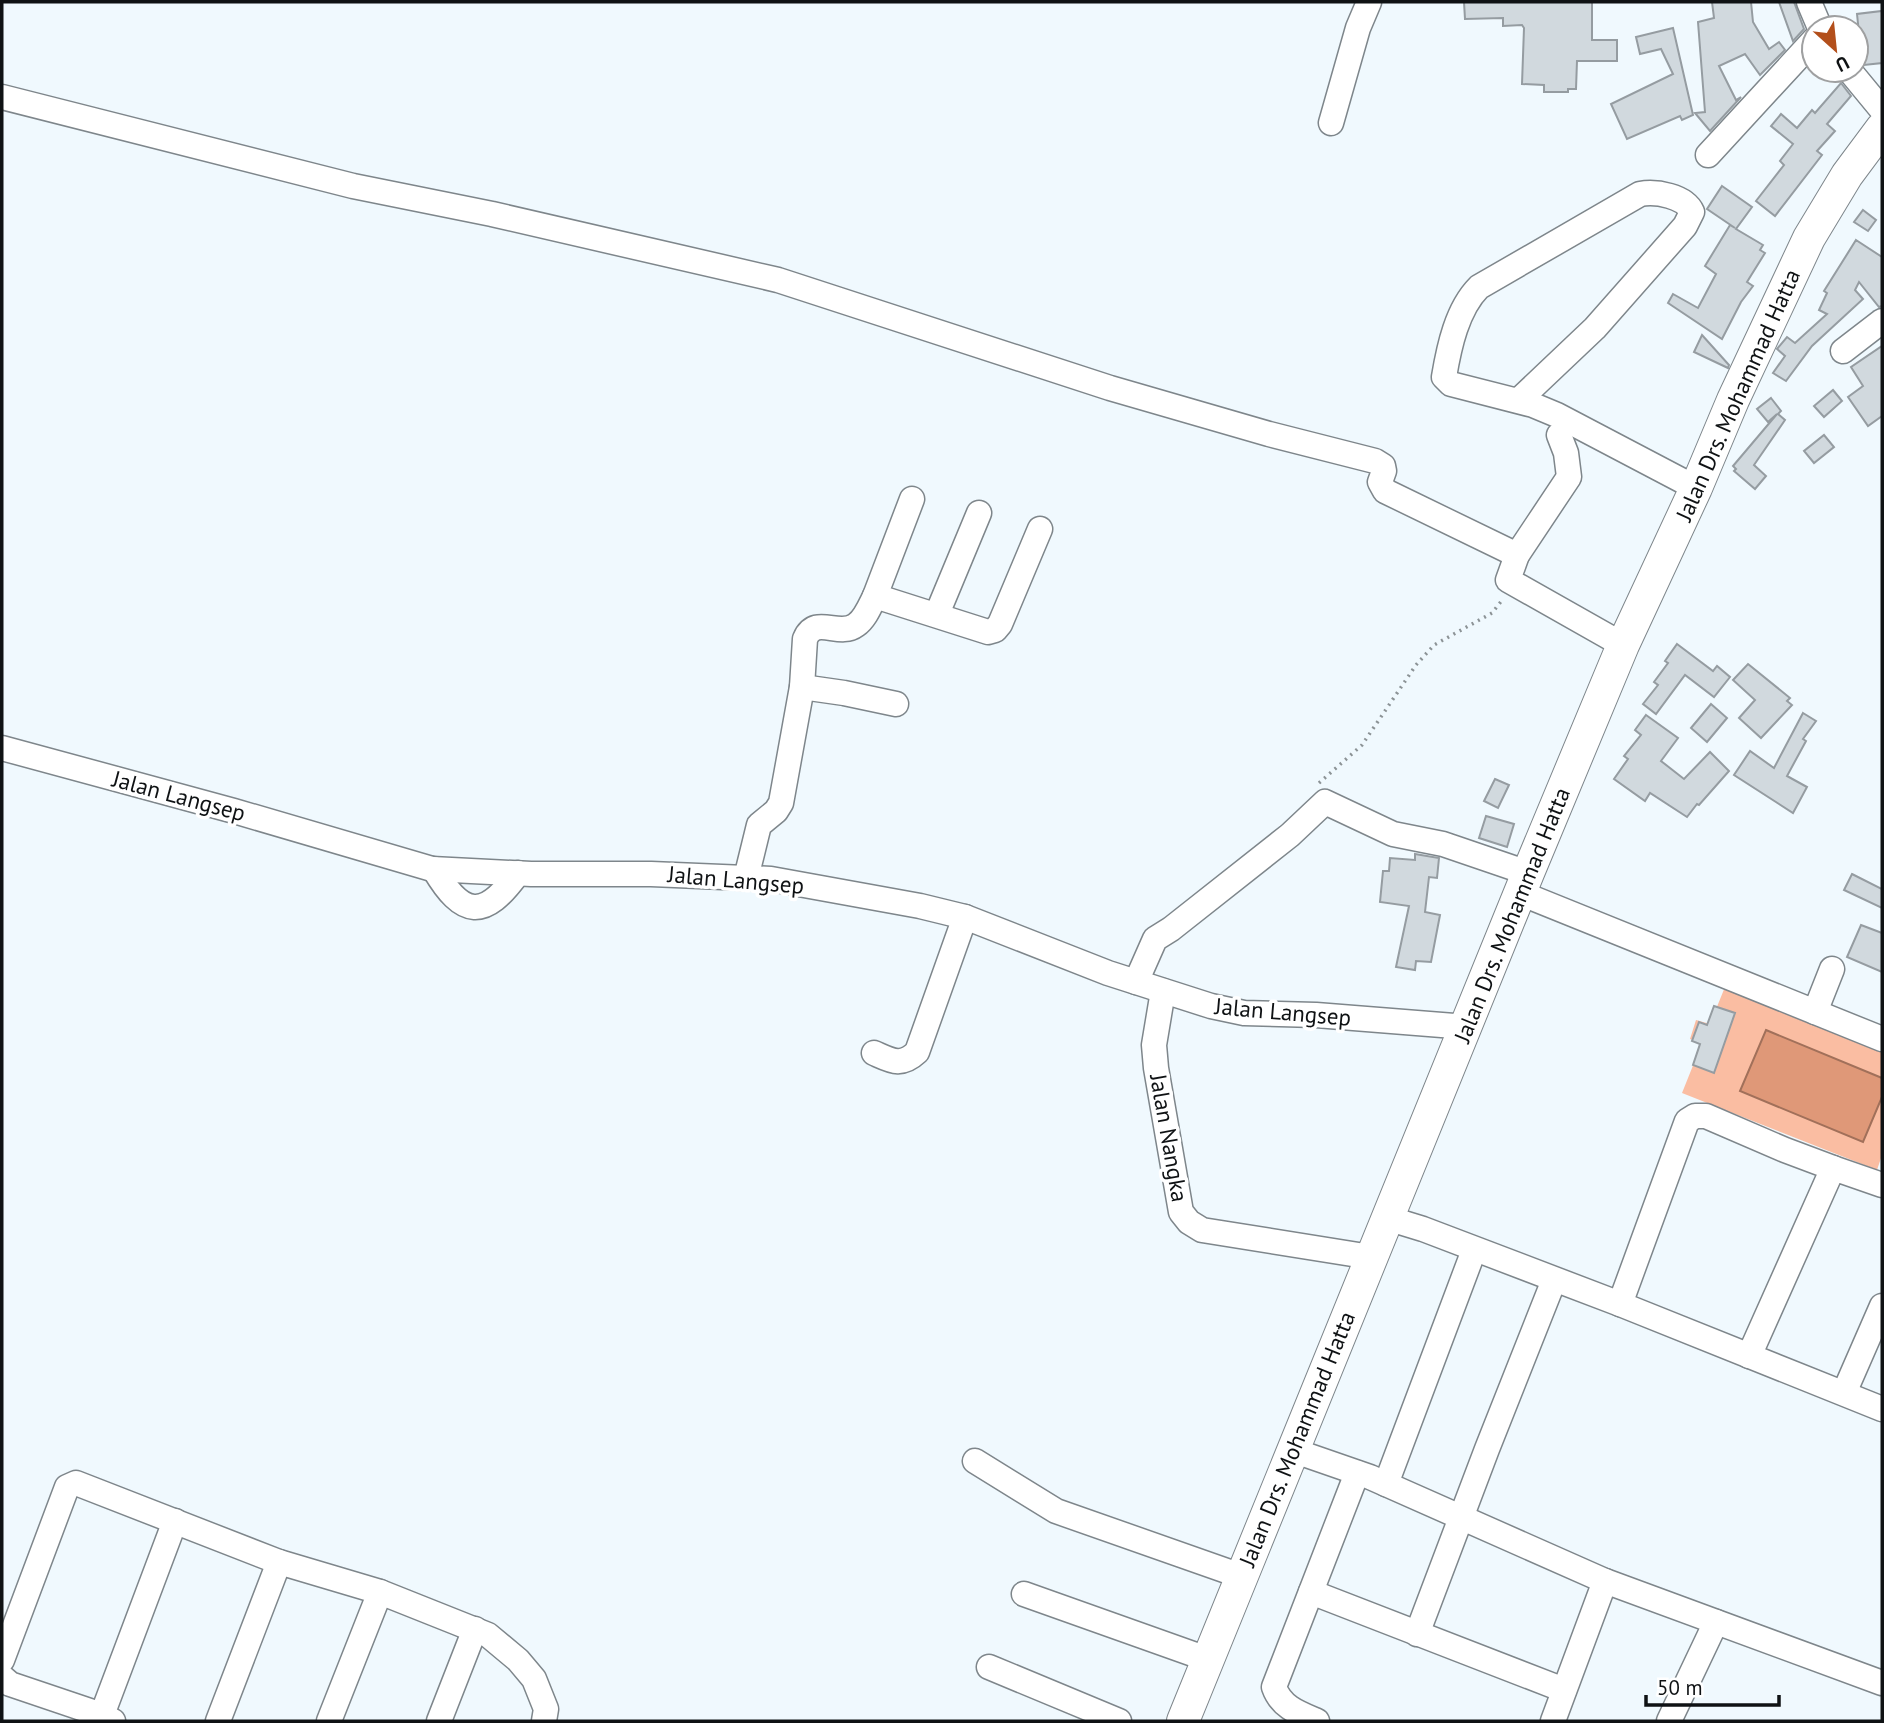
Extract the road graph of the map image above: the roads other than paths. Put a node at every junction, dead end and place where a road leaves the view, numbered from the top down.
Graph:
1 (1369, 2) edge
2 (1800, 55) edge
3 (1861, 84) edge
4 (2, 97) edge
5 (1882, 110) edge
6 (1331, 123) dead end
7 (1882, 128) edge
8 (1708, 155) dead end
9 (1882, 321) edge
10 (1843, 351) dead end
11 (1526, 403) junction
12 (1558, 425) junction
13 (1696, 488) junction
14 (912, 499) dead end
15 (979, 513) dead end
16 (1040, 529) dead end
17 (1517, 555) junction
18 (875, 596) junction
19 (937, 614) junction
20 (1623, 645) junction
21 (802, 687) junction
22 (896, 704) dead end
23 (2, 748) edge
24 (434, 869) junction
25 (518, 873) junction
26 (746, 878) junction
27 (1524, 883) junction
28 (965, 917) junction
29 (1832, 969) dead end
30 (1136, 982) junction
31 (1163, 991) junction
32 (1815, 1012) junction
33 (1467, 1027) junction
34 (1882, 1039) edge
35 (874, 1053) dead end
36 (1833, 1168) junction
37 (1882, 1185) edge
38 (1387, 1218) junction
39 (1474, 1250) junction
40 (1371, 1257) junction
41 (1554, 1280) junction
42 (1620, 1304) junction
43 (1882, 1306) edge
44 (1749, 1356) junction
45 (1844, 1393) junction
46 (1882, 1409) edge
47 (1292, 1450) junction
48 (975, 1461) dead end
49 (1357, 1474) junction
50 (1386, 1484) junction
51 (1462, 1518) junction
52 (175, 1521) junction
53 (279, 1562) junction
54 (1241, 1576) junction
55 (1605, 1581) junction
56 (380, 1592) junction
57 (1311, 1592) junction
58 (1024, 1594) dead end
59 (1716, 1622) junction
60 (475, 1629) junction
61 (1417, 1634) junction
62 (1207, 1659) junction
63 (2, 1660) edge
64 (989, 1667) dead end
65 (2, 1678) edge
66 (1882, 1683) edge
67 (1564, 1690) junction
68 (108, 1718) edge
69 (218, 1721) edge
70 (329, 1721) edge
71 (439, 1721) edge
72 (544, 1721) edge
73 (1119, 1721) edge
74 (1183, 1721) edge
75 (1317, 1721) edge
76 (1553, 1721) edge
77 (1669, 1721) edge

1 - 6 street
2 - 8 street
3 - 5 street
4 - 17 street
7 - 13 main road, Jalan Drs. Mohammad Hatta
9 - 10 street
11 - 11 street
11 - 12 street
12 - 13 street
12 - 17 street
13 - 20 main road, Jalan Drs. Mohammad Hatta
14 - 18 street
15 - 19 street
16 - 19 street
17 - 20 street
18 - 19 street
18 - 21 street
20 - 27 main road, Jalan Drs. Mohammad Hatta
21 - 22 street
21 - 26 street
23 - 24 street, Jalan Langsep
24 - 25 street, Jalan Langsep
24 - 25 street
25 - 26 street, Jalan Langsep
26 - 28 street, Jalan Langsep
27 - 30 street
27 - 32 street
27 - 33 main road, Jalan Drs. Mohammad Hatta
28 - 30 street, Jalan Langsep
28 - 35 street
29 - 32 street
30 - 31 street, Jalan Langsep
31 - 33 street, Jalan Langsep
31 - 40 street, Jalan Nangka
32 - 34 street
33 - 38 main road, Jalan Drs. Mohammad Hatta
36 - 37 street
36 - 42 street
36 - 44 street
38 - 39 street
38 - 40 main road, Jalan Drs. Mohammad Hatta
39 - 41 street
39 - 50 street
40 - 47 main road, Jalan Drs. Mohammad Hatta
41 - 42 street
41 - 51 street
42 - 44 street
43 - 45 street
44 - 45 street
45 - 46 street
47 - 49 street
47 - 54 main road, Jalan Drs. Mohammad Hatta
48 - 54 street
49 - 50 street
49 - 57 street
50 - 51 street
51 - 55 street
51 - 61 street
52 - 53 street
52 - 63 street
52 - 68 street
53 - 56 street
53 - 69 street
54 - 62 main road, Jalan Drs. Mohammad Hatta
55 - 59 street
55 - 67 street
56 - 60 street
56 - 70 street
57 - 61 street
57 - 75 street
58 - 62 street
59 - 66 street
59 - 77 street
60 - 71 street
60 - 72 street
61 - 67 street
62 - 74 main road, Jalan Drs. Mohammad Hatta
64 - 73 street
65 - 68 street
67 - 76 street

